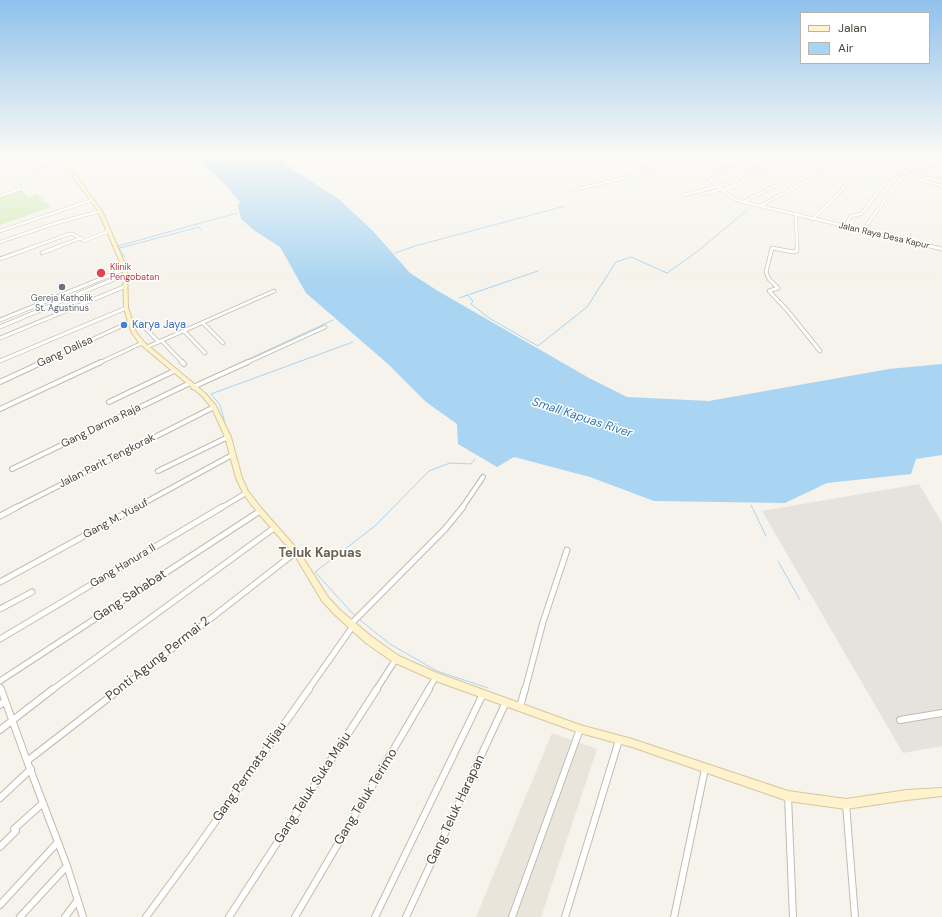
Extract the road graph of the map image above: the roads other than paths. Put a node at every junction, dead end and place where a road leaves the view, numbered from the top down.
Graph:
1 (90, 197) edge
2 (731, 197) edge
3 (753, 197) edge
4 (778, 197) edge
5 (836, 197) edge
6 (875, 197) edge
7 (887, 197) edge
8 (92, 200) junction
9 (743, 202) junction
10 (760, 206) junction
11 (100, 211) junction
12 (796, 215) junction
13 (812, 219) junction
14 (845, 226) junction
15 (863, 230) junction
16 (0, 231) edge
17 (109, 231) junction
18 (81, 238) junction
19 (0, 242) edge
20 (942, 249) edge
21 (42, 253) dead end
22 (0, 259) edge
23 (126, 272) junction
24 (126, 286) junction
25 (274, 292) dead end
26 (126, 308) junction
27 (0, 320) edge
28 (130, 322) junction
29 (140, 323) dead end
30 (203, 323) junction
31 (0, 327) edge
32 (325, 327) dead end
33 (184, 331) junction
34 (0, 338) edge
35 (160, 342) junction
36 (223, 343) dead end
37 (145, 345) junction
38 (820, 351) dead end
39 (206, 353) dead end
40 (0, 361) edge
41 (184, 364) dead end
42 (174, 371) junction
43 (0, 382) edge
44 (191, 385) junction
45 (109, 402) dead end
46 (214, 407) junction
47 (0, 409) edge
48 (228, 437) junction
49 (232, 455) junction
50 (12, 469) dead end
51 (158, 471) dead end
52 (483, 477) dead end
53 (246, 492) junction
54 (260, 512) junction
55 (0, 516) edge
56 (274, 528) junction
57 (567, 550) dead end
58 (296, 552) junction
59 (0, 582) edge
60 (32, 592) dead end
61 (0, 609) edge
62 (352, 625) junction
63 (0, 639) edge
64 (396, 659) junction
65 (436, 677) junction
66 (0, 681) edge
67 (0, 687) edge
68 (483, 694) junction
69 (5, 701) junction
70 (506, 702) junction
71 (0, 705) edge
72 (520, 707) junction
73 (942, 713) edge
74 (13, 719) junction
75 (900, 720) dead end
76 (580, 729) junction
77 (0, 730) edge
78 (620, 740) junction
79 (27, 761) junction
80 (31, 769) junction
81 (705, 769) junction
82 (942, 792) edge
83 (788, 796) junction
84 (0, 798) edge
85 (43, 803) junction
86 (846, 804) junction
87 (58, 842) junction
88 (0, 847) edge
89 (67, 866) junction
90 (77, 901) junction
91 (0, 905) edge
92 (20, 917) edge
93 (65, 917) edge
94 (83, 917) edge
95 (146, 917) edge
96 (229, 917) edge
97 (295, 917) edge
98 (374, 917) edge
99 (406, 917) edge
100 (512, 917) edge
101 (565, 917) edge
102 (674, 917) edge
103 (793, 917) edge
104 (855, 917) edge

1 - 8 main road
2 - 9 street, Jalan Raya Desa Kapur
3 - 9 street
4 - 10 street
5 - 13 street
6 - 14 street
7 - 15 street
8 - 11 main road
8 - 16 street
9 - 10 street, Jalan Raya Desa Kapur
10 - 12 street, Jalan Raya Desa Kapur
11 - 17 main road
11 - 19 street
12 - 13 street, Jalan Raya Desa Kapur
12 - 38 street
13 - 14 street, Jalan Raya Desa Kapur
14 - 15 street, Jalan Raya Desa Kapur
15 - 20 street, Jalan Raya Desa Kapur
17 - 18 street
17 - 23 main road
18 - 21 street
18 - 22 street
23 - 24 main road
23 - 27 street
23 - 31 street
24 - 26 main road
24 - 34 street
25 - 30 street
26 - 28 main road
26 - 40 street
28 - 37 main road
28 - 43 street, Gang Dalisa
29 - 35 street
30 - 33 street
30 - 36 street
32 - 44 street, Gang Darma Raja
33 - 35 street
33 - 39 street
35 - 37 street
35 - 41 street
37 - 42 main road
37 - 47 street
42 - 44 main road
42 - 45 street
44 - 46 main road
44 - 50 street, Gang Darma Raja
46 - 48 main road
46 - 55 street, Jalan Parit Tengkorak
48 - 49 main road
48 - 51 street
49 - 53 main road
49 - 59 street, Gang M. Yusuf
52 - 62 street, Gang Permata Hijau
53 - 54 main road
53 - 63 street, Gang Hanura II
54 - 56 main road
54 - 66 street, Gang Sahabat
56 - 58 main road
56 - 74 street
57 - 72 street
58 - 62 main road
58 - 79 street, Ponti Agung Permai 2
60 - 61 street
62 - 64 main road
62 - 95 street, Gang Permata Hijau
64 - 65 main road
64 - 96 street, Gang Teluk Suka Maju
65 - 68 main road
65 - 97 street, Gang Teluk Terimo
67 - 69 street
68 - 70 main road
68 - 98 street
69 - 71 street
69 - 74 street
70 - 72 main road
70 - 99 street, Gang Teluk Harapan
72 - 76 main road
73 - 75 street
74 - 77 street
74 - 79 street
76 - 78 main road
76 - 100 street
78 - 81 main road
78 - 101 street
79 - 80 street
80 - 84 street
80 - 85 street
81 - 83 main road
81 - 102 street
82 - 86 main road
83 - 86 main road
83 - 103 street
85 - 87 street
85 - 88 street
86 - 104 street
87 - 89 street
87 - 91 street
89 - 90 street
89 - 92 street
90 - 93 street
90 - 94 street

